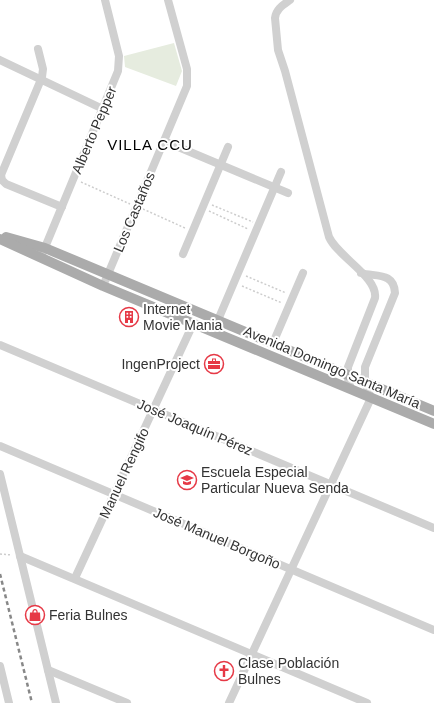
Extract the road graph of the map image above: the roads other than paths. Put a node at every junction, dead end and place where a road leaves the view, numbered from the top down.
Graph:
1 (105, 0) edge
2 (168, 0) edge
3 (290, 0) edge
4 (38, 49) dead end
5 (0, 60) edge
6 (41, 80) junction
7 (103, 109) junction
8 (164, 141) junction
9 (228, 147) dead end
10 (220, 164) junction
11 (281, 172) dead end
12 (0, 174) edge
13 (275, 187) junction
14 (288, 193) dead end
15 (62, 207) junction
16 (0, 236) edge
17 (0, 240) edge
18 (43, 252) junction
19 (183, 254) dead end
20 (303, 273) dead end
21 (361, 273) junction
22 (108, 275) junction
23 (103, 286) junction
24 (218, 320) junction
25 (193, 324) junction
26 (273, 343) junction
27 (0, 345) edge
28 (348, 374) junction
29 (365, 382) junction
30 (352, 389) junction
31 (371, 398) junction
32 (153, 409) junction
33 (434, 411) edge
34 (434, 424) edge
35 (0, 446) edge
36 (0, 474) edge
37 (331, 484) junction
38 (114, 494) junction
39 (434, 528) edge
40 (20, 556) junction
41 (291, 569) junction
42 (75, 578) junction
43 (434, 630) edge
44 (252, 654) junction
45 (0, 666) edge
46 (48, 670) junction
47 (9, 703) edge
48 (56, 703) edge
49 (127, 703) edge
50 (229, 703) edge
51 (367, 703) edge

1 - 7 street, Alberto Pepper
2 - 8 street, Los Castaños
3 - 21 street
4 - 6 street
5 - 6 street
6 - 7 street
6 - 12 street
7 - 15 street, Alberto Pepper
8 - 10 street
8 - 22 street, Los Castaños
9 - 10 street
10 - 13 street
10 - 19 street
11 - 13 street
12 - 15 street
13 - 14 street
13 - 24 street
15 - 18 street, Alberto Pepper
16 - 18 main road, Avenida Domingo Santa María
17 - 18 main road, Avenida Domingo Santa María
18 - 22 main road, Avenida Domingo Santa María
18 - 23 main road, Avenida Domingo Santa María
20 - 26 street
21 - 28 street
21 - 29 street
22 - 23 street, Los Castaños
22 - 24 main road, Avenida Domingo Santa María
23 - 25 main road, Avenida Domingo Santa María
24 - 26 main road, Avenida Domingo Santa María
25 - 30 main road, Avenida Domingo Santa María
25 - 32 street, Manuel Rengifo
26 - 28 main road, Avenida Domingo Santa María
27 - 32 street, José Joaquín Pérez
28 - 29 main road, Avenida Domingo Santa María
28 - 30 street
29 - 31 street
29 - 33 main road, Avenida Domingo Santa María
30 - 31 main road, Avenida Domingo Santa María
31 - 34 main road, Avenida Domingo Santa María
31 - 37 street
32 - 37 street, José Joaquín Pérez
32 - 38 street, Manuel Rengifo
35 - 38 street, José Manuel Borgoño
36 - 40 street
37 - 39 street, José Joaquín Pérez
37 - 41 street
38 - 41 street, José Manuel Borgoño
38 - 42 street, Manuel Rengifo
40 - 42 street
40 - 46 street
41 - 43 street, José Manuel Borgoño
41 - 44 street
42 - 44 street
44 - 50 street
44 - 51 street
45 - 47 street
46 - 48 street
46 - 49 street

